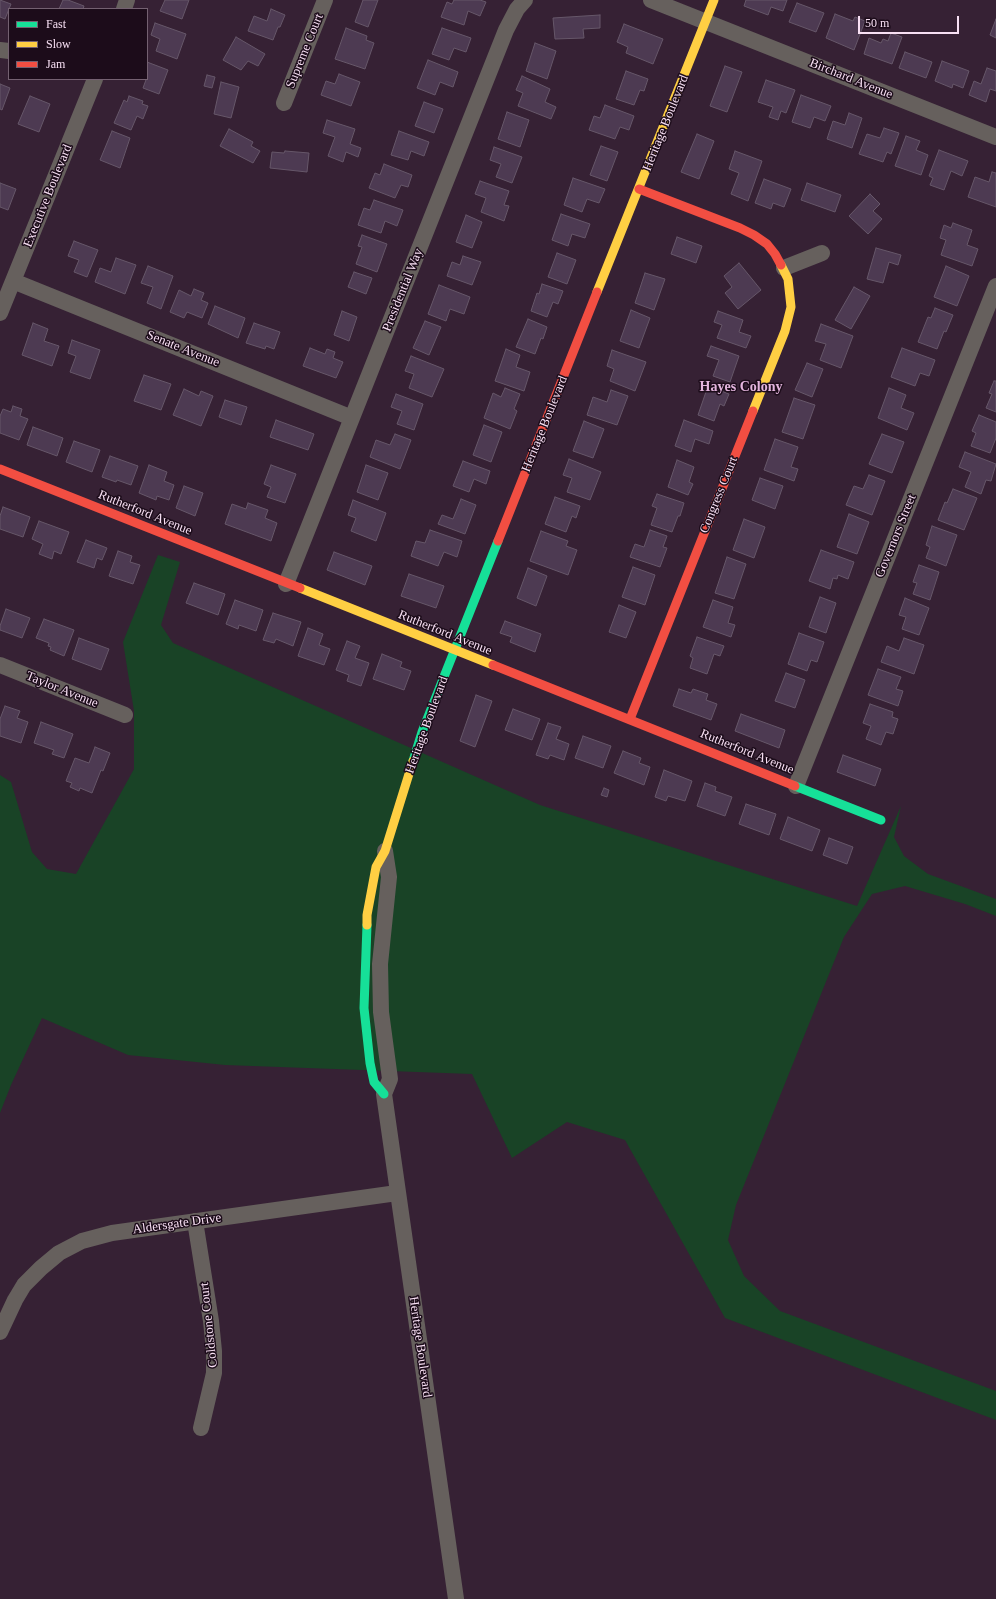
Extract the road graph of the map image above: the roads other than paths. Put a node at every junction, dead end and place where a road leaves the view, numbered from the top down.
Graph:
1 (325, 0) edge
2 (526, 0) edge
3 (651, 0) edge
4 (714, 0) edge
5 (706, 22) junction
6 (95, 80) edge
7 (284, 103) dead end
8 (996, 137) edge
9 (640, 188) junction
10 (822, 252) dead end
11 (784, 268) junction
12 (13, 281) junction
13 (996, 286) edge
14 (0, 313) edge
15 (352, 418) junction
16 (0, 469) edge
17 (286, 584) junction
18 (455, 650) junction
19 (0, 665) edge
20 (125, 715) dead end
21 (630, 719) junction
22 (796, 786) junction
23 (882, 820) dead end
24 (385, 851) joint
25 (397, 1193) junction
26 (195, 1221) junction
27 (0, 1332) edge
28 (201, 1428) dead end
29 (456, 1599) edge

1 - 7 street, Supreme Court
2 - 15 street, Presidential Way
3 - 5 street
4 - 5 street, Heritage Boulevard
5 - 8 street, Birchard Avenue
5 - 9 street, Heritage Boulevard
6 - 12 street, Executive Boulevard
9 - 11 street, Congress Court
9 - 18 street, Heritage Boulevard
10 - 11 street
11 - 21 street, Congress Court
12 - 14 street, Executive Boulevard
12 - 15 street, Senate Avenue
13 - 22 street, Governors Street
15 - 17 street, Presidential Way
16 - 17 street, Rutherford Avenue
17 - 18 street, Rutherford Avenue
18 - 21 street, Rutherford Avenue
18 - 24 street, Heritage Boulevard
19 - 20 street, Taylor Avenue
21 - 22 street, Rutherford Avenue
22 - 23 street, Rutherford Avenue
24 - 25 street, Heritage Boulevard
25 - 26 street, Aldersgate Drive
25 - 29 street, Heritage Boulevard
26 - 27 street, Aldersgate Drive
26 - 28 street, Coldstone Court

